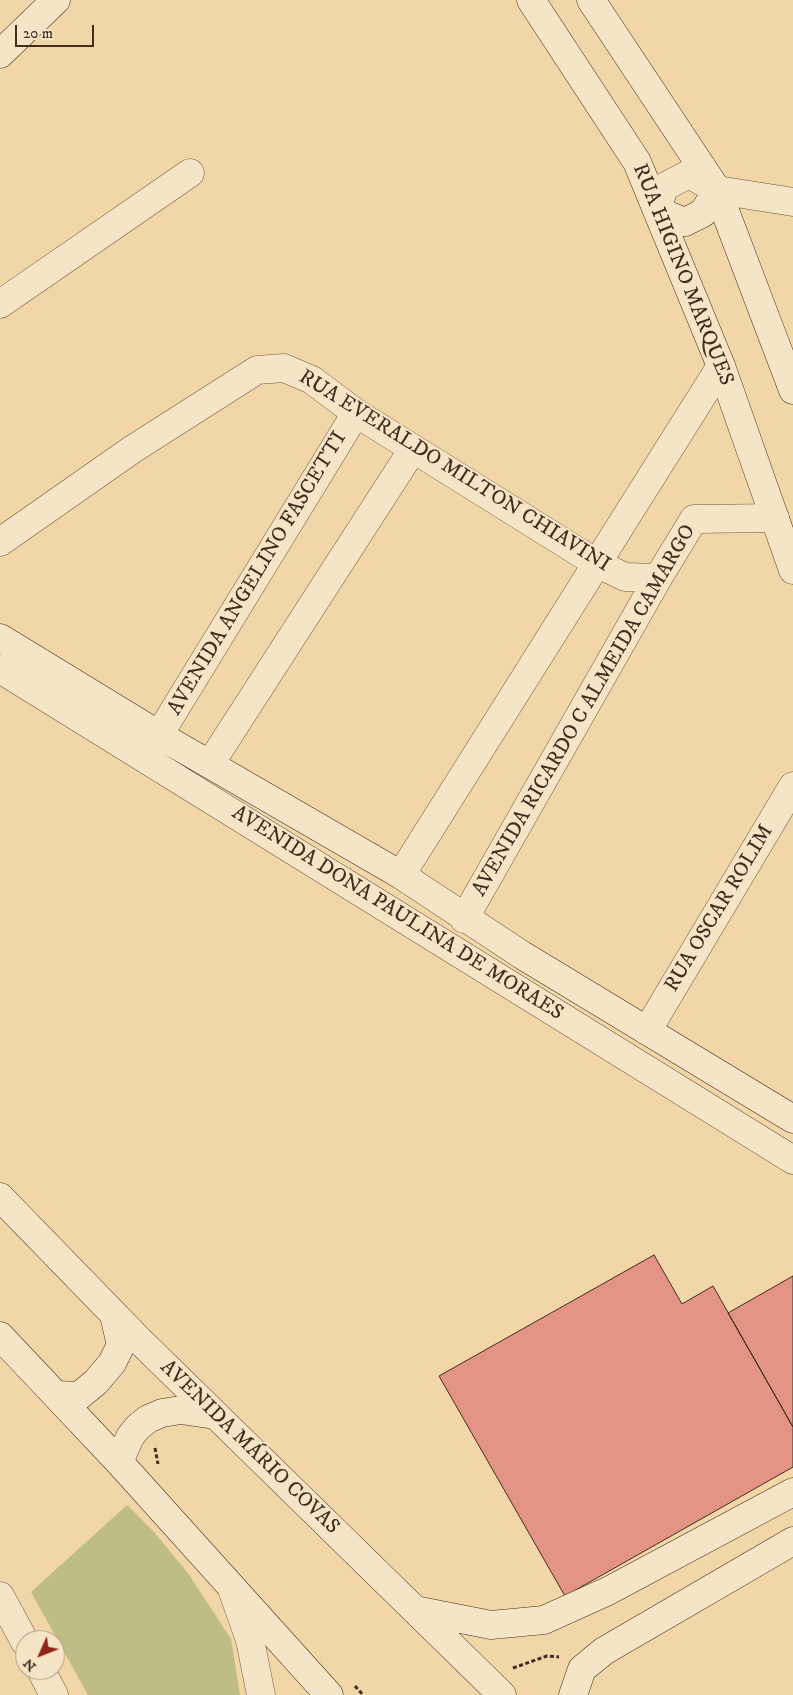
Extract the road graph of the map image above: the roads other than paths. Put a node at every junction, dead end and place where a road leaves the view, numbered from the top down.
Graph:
1 (56, 0) edge
2 (531, 0) edge
3 (591, 0) edge
4 (0, 54) edge
5 (190, 173) dead end
6 (717, 190) junction
7 (793, 202) edge
8 (657, 211) junction
9 (0, 304) edge
10 (721, 366) junction
11 (793, 390) edge
12 (356, 413) junction
13 (413, 450) junction
14 (775, 518) junction
15 (1, 543) edge
16 (598, 564) junction
17 (793, 570) edge
18 (658, 578) junction
19 (0, 638) edge
20 (0, 669) edge
21 (159, 735) junction
22 (210, 764) junction
23 (793, 786) edge
24 (401, 875) junction
25 (464, 919) junction
26 (647, 1031) junction
27 (793, 1120) edge
28 (793, 1160) edge
29 (0, 1197) edge
30 (114, 1315) junction
31 (0, 1336) edge
32 (56, 1396) junction
33 (215, 1415) junction
34 (119, 1462) junction
35 (793, 1492) edge
36 (793, 1541) edge
37 (232, 1589) junction
38 (0, 1596) edge
39 (415, 1610) junction
40 (18, 1630) edge
41 (46, 1680) edge
42 (496, 1690) edge
43 (54, 1695) edge
44 (261, 1695) edge
45 (329, 1695) edge
46 (573, 1695) edge

1 - 4 main road
2 - 8 main road, RUA HIGINO MARQUES
3 - 6 main road
5 - 9 main road
6 - 7 main road
6 - 8 main road
6 - 8 main road
6 - 11 main road
8 - 10 main road, RUA HIGINO MARQUES
10 - 14 main road, RUA HIGINO MARQUES
10 - 16 main road
12 - 13 main road, RUA EVERALDO MILTON CHIAVINI
12 - 15 main road, RUA EVERALDO MILTON CHIAVINI
12 - 21 main road, AVENIDA ANGELINO FASCETTI
13 - 16 main road, RUA EVERALDO MILTON CHIAVINI
13 - 22 main road
14 - 17 main road, RUA HIGINO MARQUES
14 - 18 main road, AVENIDA RICARDO C ALMEIDA CAMARGO
16 - 18 main road, RUA EVERALDO MILTON CHIAVINI
16 - 24 main road
18 - 25 main road, AVENIDA RICARDO C ALMEIDA CAMARGO
19 - 21 main road, AVENIDA DONA PAULINA DE MORAES
20 - 28 main road, AVENIDA DONA PAULINA DE MORAES
21 - 22 main road, AVENIDA DONA PAULINA DE MORAES
22 - 24 main road, AVENIDA DONA PAULINA DE MORAES
23 - 26 main road, RUA OSCAR ROLIM
24 - 25 main road, AVENIDA DONA PAULINA DE MORAES
25 - 26 main road, AVENIDA DONA PAULINA DE MORAES
26 - 27 main road, AVENIDA DONA PAULINA DE MORAES
29 - 30 main road, AVENIDA MÁRIO COVAS
30 - 32 main road
30 - 33 main road, AVENIDA MÁRIO COVAS
31 - 32 main road
32 - 34 main road
33 - 34 main road
33 - 39 main road, AVENIDA MÁRIO COVAS
34 - 37 main road
35 - 39 main road
36 - 46 main road
37 - 44 main road
37 - 45 main road
38 - 40 main road
39 - 42 main road, AVENIDA MÁRIO COVAS
41 - 43 main road

